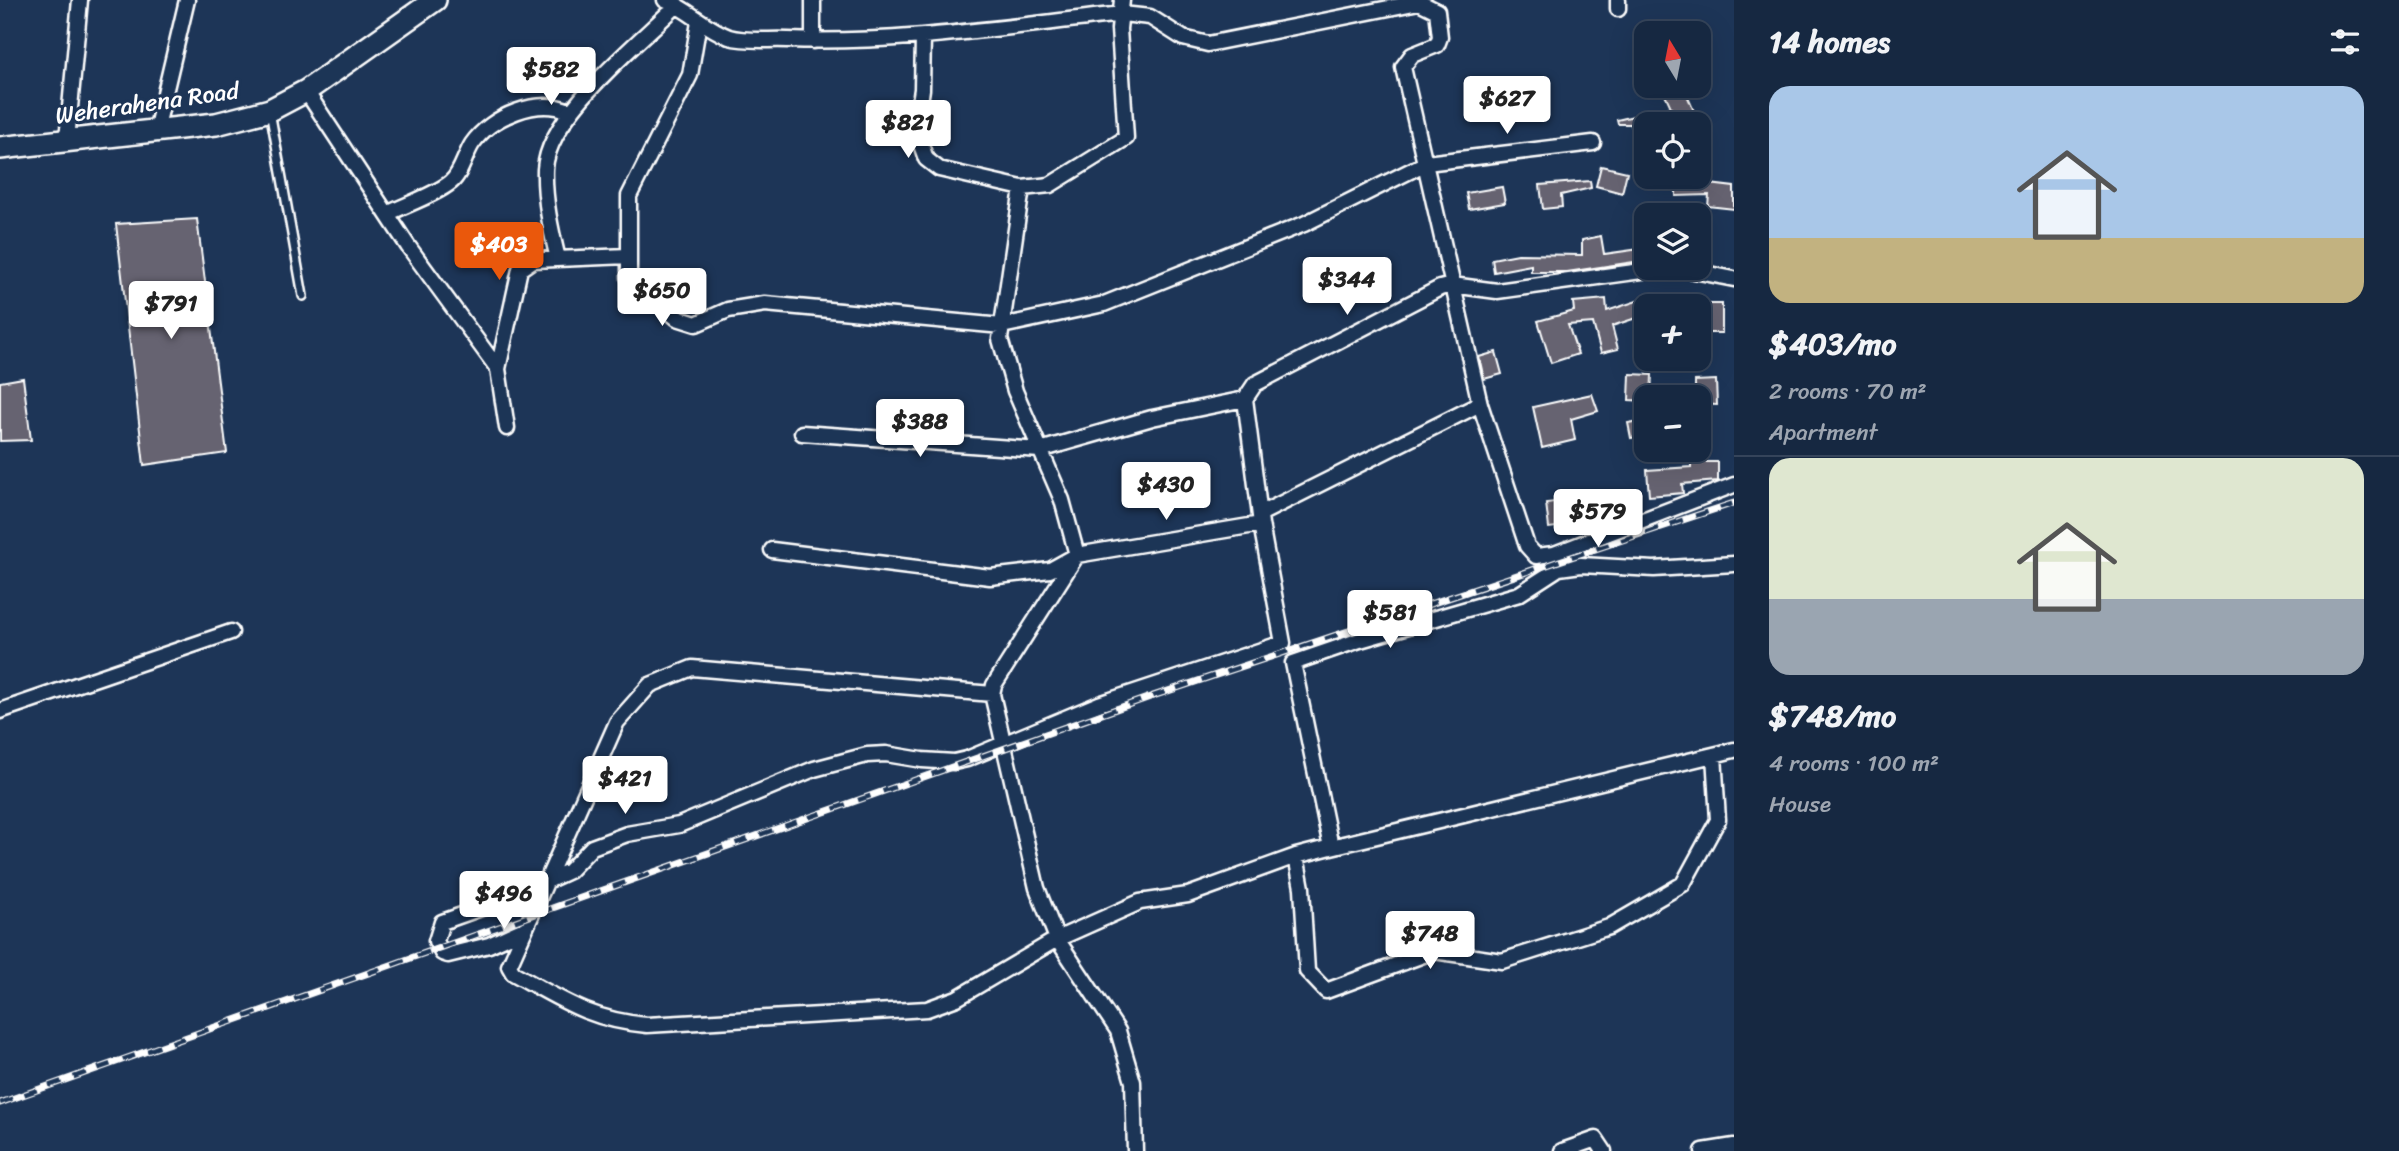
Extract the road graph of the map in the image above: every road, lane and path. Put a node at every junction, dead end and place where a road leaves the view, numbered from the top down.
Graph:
1 (79, 0) edge
2 (187, 0) edge
3 (435, 0) edge
4 (813, 0) edge
5 (671, 3) edge
6 (1122, 7) edge
7 (699, 22) junction
8 (923, 37) junction
9 (813, 41) junction
10 (306, 91) junction
11 (270, 110) junction
12 (569, 111) junction
13 (156, 131) junction
14 (67, 140) junction
15 (1593, 143) dead end
16 (0, 148) edge
17 (1426, 163) junction
18 (1022, 188) junction
19 (387, 214) junction
20 (628, 256) junction
21 (558, 259) junction
22 (1634, 272) edge
23 (1711, 274) edge
24 (1734, 279) edge
25 (1452, 285) junction
26 (303, 296) dead end
27 (1002, 326) junction
28 (498, 369) junction
29 (1245, 399) junction
30 (1480, 404) junction
31 (507, 428) dead end
32 (802, 433) dead end
33 (1040, 450) junction
34 (1734, 485) edge
35 (1261, 519) junction
36 (772, 550) dead end
37 (1554, 554) junction
38 (1077, 555) junction
39 (1734, 564) edge
40 (1559, 568) junction
41 (231, 632) dead end
42 (992, 694) junction
43 (0, 711) edge
44 (1003, 743) junction
45 (1734, 750) edge
46 (1714, 755) junction
47 (1331, 846) junction
48 (1296, 856) junction
49 (544, 883) junction
50 (524, 929) junction
51 (1057, 939) junction
52 (1734, 1146) edge
53 (1135, 1151) edge
54 (1562, 1151) edge
55 (1604, 1151) edge
56 (1703, 1151) edge

1 - 14 street
2 - 13 street
3 - 10 main road, Weherahena Road
4 - 9 street
5 - 7 street
5 - 12 street
6 - 8 street
6 - 17 street
6 - 18 street
7 - 9 street
7 - 20 street
8 - 9 street
8 - 18 street
10 - 11 main road, Weherahena Road
10 - 19 street
11 - 13 main road, Weherahena Road
11 - 26 lane
12 - 19 street
12 - 21 street
13 - 14 main road, Weherahena Road
14 - 16 main road, Weherahena Road
15 - 17 street
17 - 25 street
17 - 27 street
18 - 27 street
19 - 28 street
20 - 21 street
20 - 27 street
21 - 28 street
22 - 25 street
23 - 24 street
25 - 29 street
25 - 30 street
27 - 33 street
28 - 31 street
29 - 33 street
29 - 35 street
30 - 35 street
30 - 37 street
32 - 33 street
33 - 38 street
34 - 37 street
35 - 38 street
35 - 44 street
36 - 38 street
37 - 40 street
38 - 42 street
39 - 40 street
40 - 47 street
41 - 43 street
42 - 44 street
42 - 49 street
44 - 49 street
44 - 51 street
45 - 46 street
46 - 47 street
46 - 48 street
47 - 48 street
48 - 51 street
49 - 50 street
49 - 50 street
50 - 51 street
51 - 53 street
52 - 56 street
54 - 55 street

